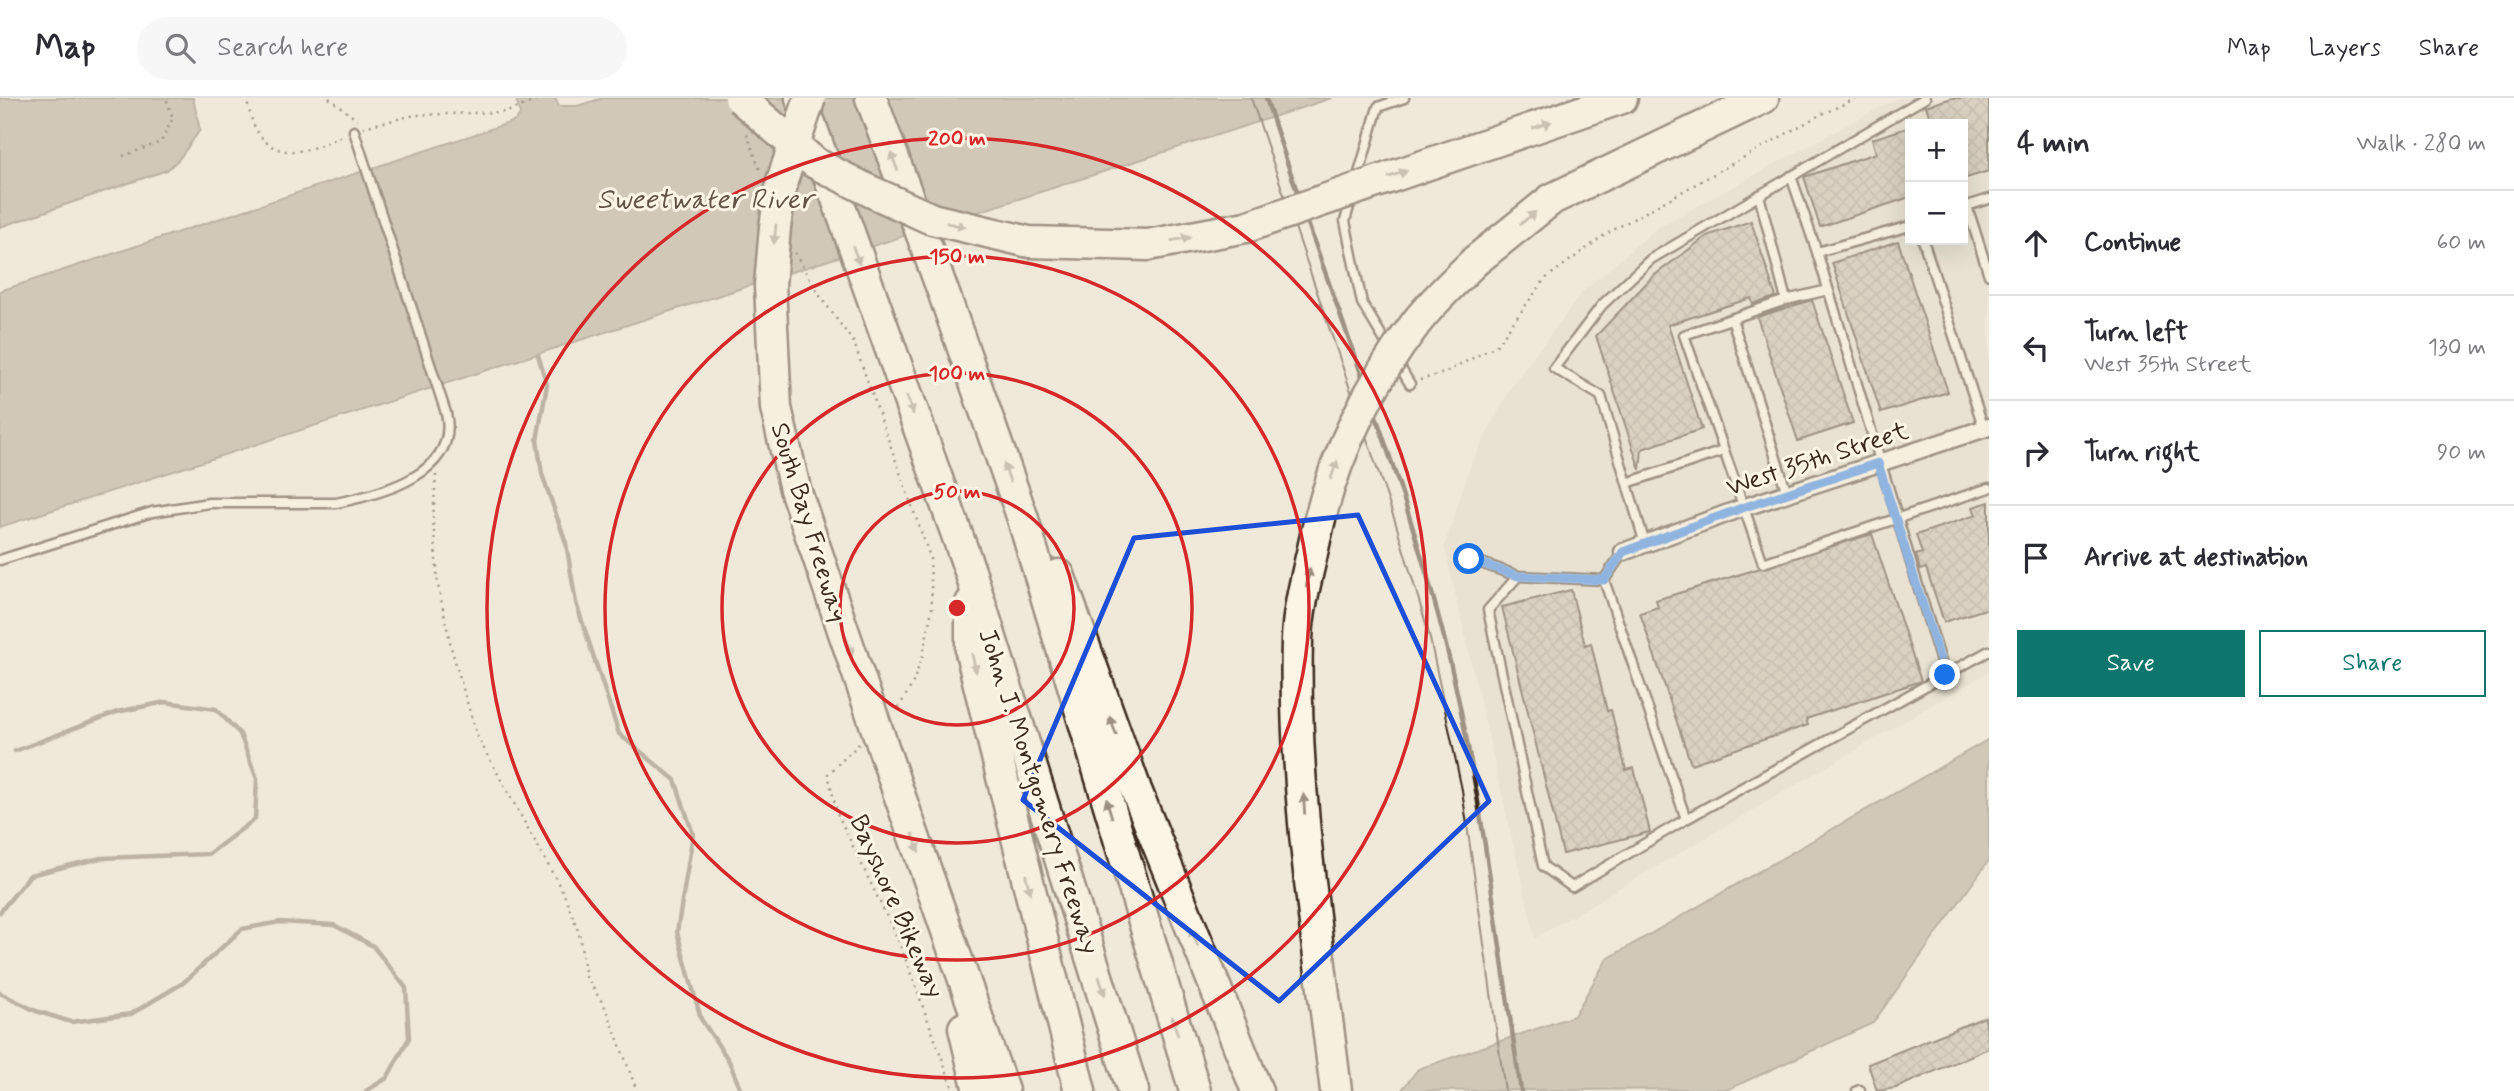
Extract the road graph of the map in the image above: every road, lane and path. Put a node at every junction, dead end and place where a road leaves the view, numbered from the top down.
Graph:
1 (166, 98) edge
2 (329, 98) edge
3 (543, 98) edge
4 (740, 98) edge
5 (801, 98) edge
6 (810, 98) edge
7 (871, 98) edge
8 (1404, 98) edge
9 (1622, 98) edge
10 (1763, 98) edge
11 (1857, 98) edge
12 (1925, 98) edge
13 (499, 113) dead end
14 (365, 126) dead end
15 (354, 131) dead end
16 (123, 156) dead end
17 (1791, 176) junction
18 (1759, 195) junction
19 (1989, 199) edge
20 (1968, 206) edge
21 (1968, 216) edge
22 (1905, 227) edge
23 (1925, 245) edge
24 (1817, 252) junction
25 (1989, 275) edge
26 (1828, 290) junction
27 (820, 296) dead end
28 (1786, 300) junction
29 (1732, 319) junction
30 (1410, 383) joint
31 (1986, 428) edge
32 (1723, 451) junction
33 (437, 458) junction
34 (1878, 463) junction
35 (1627, 483) junction
36 (1989, 488) edge
37 (1787, 493) junction
38 (1742, 508) junction
39 (1022, 516) junction
40 (1895, 516) junction
41 (1645, 544) junction
42 (1623, 552) joint
43 (1469, 559) dead end
44 (0, 560) edge
45 (970, 571) junction
46 (1518, 576) junction
47 (1604, 580) junction
48 (1989, 651) edge
49 (1945, 675) junction
50 (901, 708) dead end
51 (859, 744) dead end
52 (1686, 819) junction
53 (1307, 838) junction
54 (933, 895) junction
55 (637, 1091) edge
56 (955, 1091) edge
57 (979, 1091) edge
58 (1003, 1091) edge
59 (1080, 1091) edge
60 (1133, 1091) edge
61 (1195, 1091) edge
62 (1257, 1091) edge
63 (1336, 1091) edge
64 (1354, 1091) edge

1 - 16 path
2 - 14 path
3 - 13 path
4 -> 9 highway, bridge
5 -> 45 highway, John J. Montgomery Freeway, bridge
6 -> 54 highway, South Bay Freeway, bridge
39 -> 7 highway
8 - 30 lane
53 -> 10 highway, bridge
11 - 30 path
12 - 17 lane
15 - 33 lane
17 - 18 lane
17 - 24 lane
18 - 28 lane
18 - 35 lane
19 - 20 lane
21 - 25 lane
22 - 24 lane
23 - 31 lane
24 - 26 lane
26 - 28 lane
26 - 34 lane
27 - 50 path
28 - 29 lane
29 - 32 lane
29 - 37 lane
31 - 34 street, West 35th Street
32 - 35 lane
32 - 38 lane
33 - 44 lane
33 - 55 path
34 - 37 street, West 35th Street
34 - 40 lane
35 - 41 lane
36 - 40 lane
37 - 38 street, West 35th Street
38 - 40 lane
38 - 41 street, West 35th Street
61 -> 39 highway
62 -> 39 highway
40 - 49 lane
41 - 42 street, West 35th Street
42 - 47 lane
43 - 46 lane
45 -> 59 highway
45 -> 60 highway, John J. Montgomery Freeway
46 - 47 lane
46 - 52 lane
47 - 52 lane
48 - 49 lane
49 - 52 lane
51 - 56 path, Bayshore Bikeway
53 - 63 highway
53 - 64 highway
54 - 57 highway
54 - 58 highway

